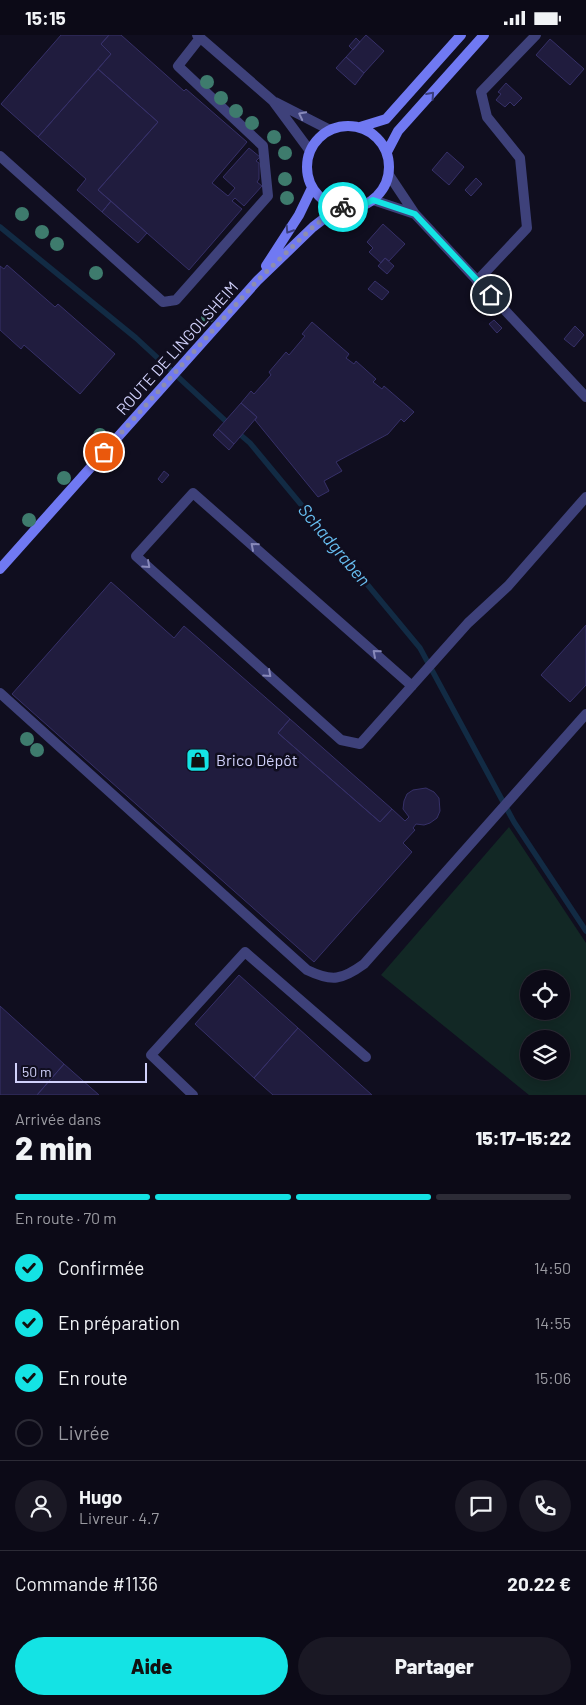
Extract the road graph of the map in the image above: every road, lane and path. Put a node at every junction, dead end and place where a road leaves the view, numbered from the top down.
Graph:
1 (461, 35) edge
2 (484, 35) edge
3 (536, 35) edge
4 (198, 36) edge
5 (273, 101) junction
6 (360, 127) junction
7 (330, 130) junction
8 (310, 151) junction
9 (386, 152) junction
10 (0, 156) edge
11 (389, 175) junction
12 (312, 188) junction
13 (373, 200) junction
14 (338, 207) junction
15 (415, 214) junction
16 (257, 281) junction
17 (477, 281) junction
18 (586, 397) edge
19 (586, 497) edge
20 (0, 569) edge
21 (412, 685) junction
22 (0, 693) edge
23 (586, 714) edge
24 (366, 1057) dead end
25 (193, 1095) edge

1 - 6 main road
9 -> 2 main road
3 - 17 street
4 - 5 street
4 - 10 street
7 -> 5 street
5 - 8 street
6 - 7 main road
6 - 9 main road
7 - 8 main road
8 - 12 main road
9 - 11 main road
11 - 13 main road
11 - 15 street
12 - 14 main road
12 -> 16 main road
13 - 14 main road
13 - 15 street
14 - 16 main road
15 - 17 street
16 - 20 main road, ROUTE DE LINGOLSHEIM
17 - 18 street
19 - 21 street
21 -> 21 street
22 - 23 street
24 - 25 street

